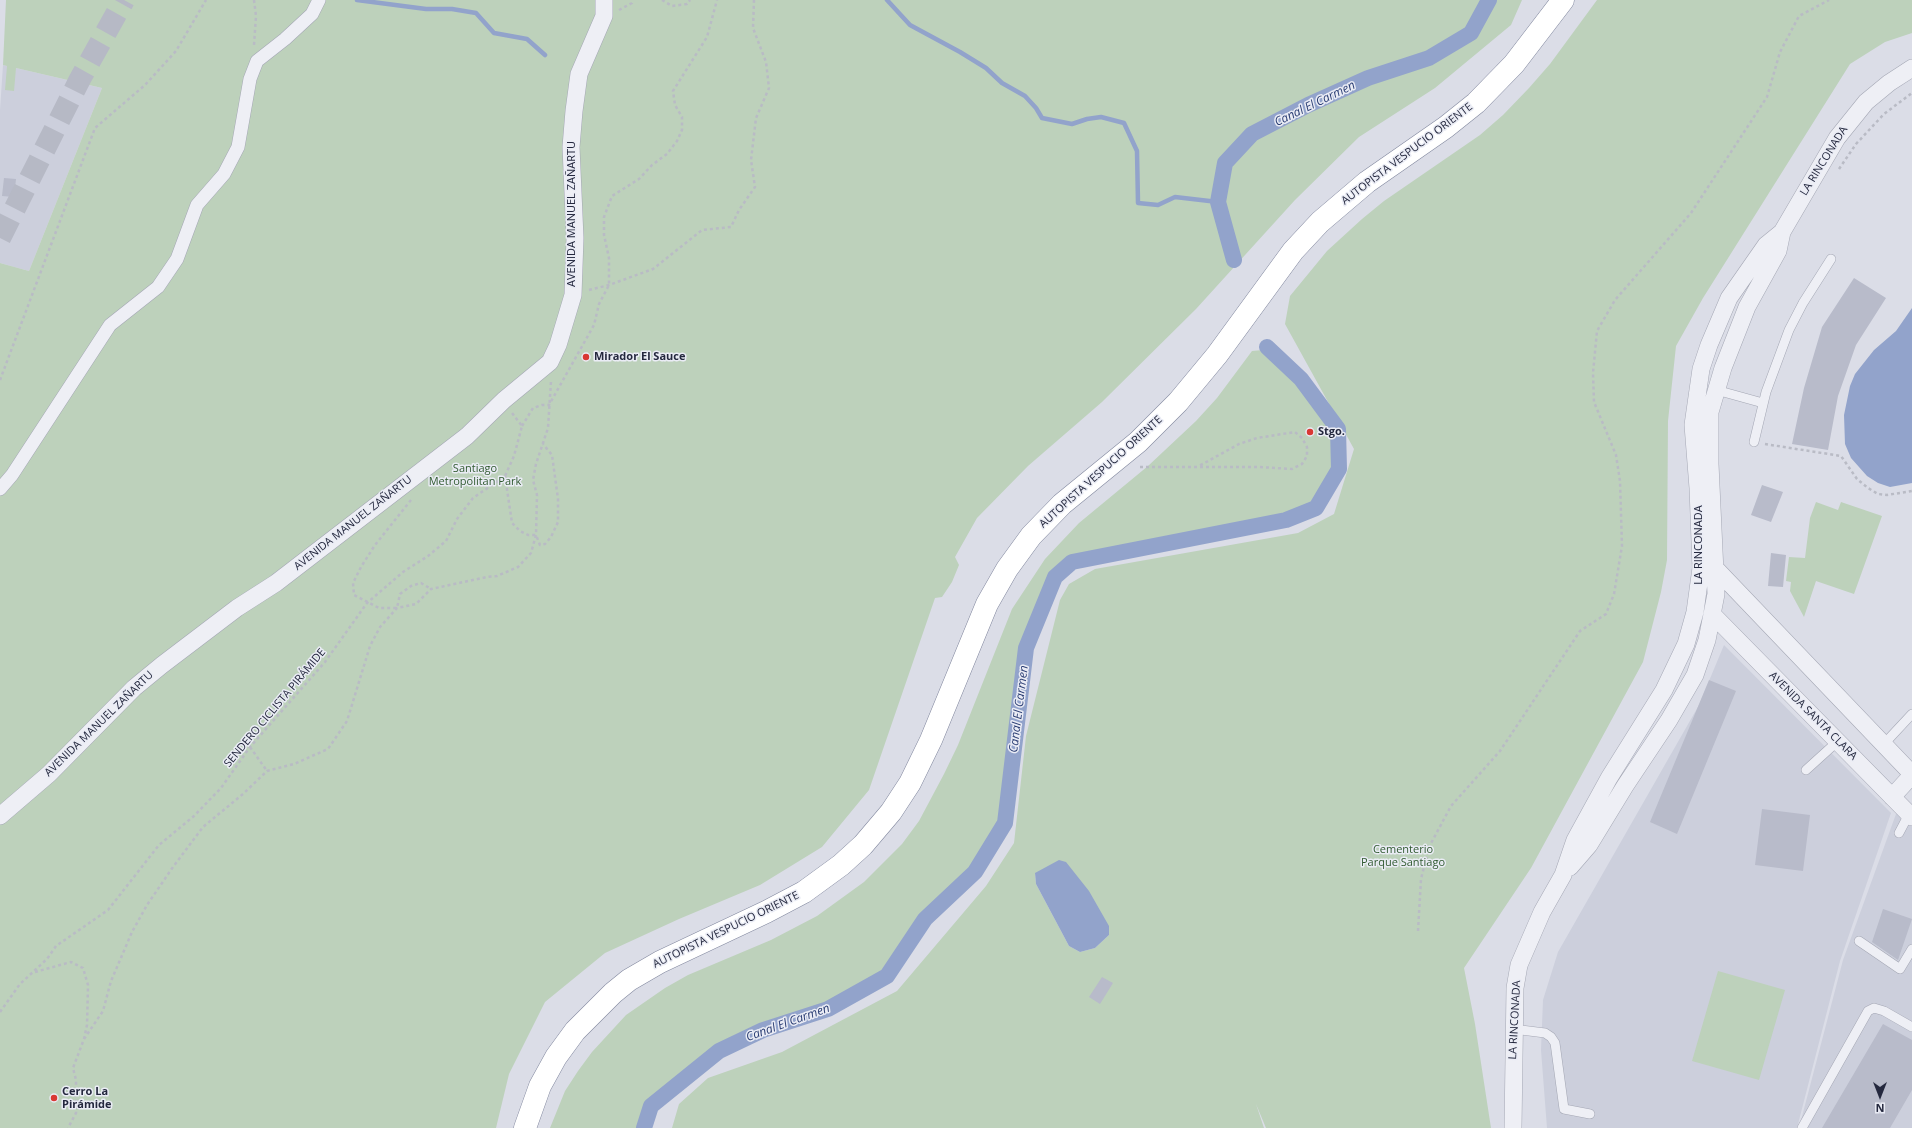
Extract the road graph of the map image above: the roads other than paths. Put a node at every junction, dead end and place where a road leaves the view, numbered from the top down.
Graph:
1 (320, 0) edge
2 (604, 0) edge
3 (1563, 0) edge
4 (1912, 68) edge
5 (1782, 232) junction
6 (1831, 259) dead end
7 (1729, 298) junction
8 (1747, 307) junction
9 (1716, 390) junction
10 (1764, 403) junction
11 (1754, 442) road end
12 (0, 490) edge
13 (1716, 569) junction
14 (1713, 616) junction
15 (1912, 714) edge
16 (1637, 732) junction
17 (1838, 741) junction
18 (1655, 743) junction
19 (1884, 744) junction
20 (1806, 770) dead end
21 (1912, 774) edge
22 (1892, 797) junction
23 (0, 816) edge
24 (1911, 816) edge
25 (1899, 833) dead end
26 (1563, 875) junction
27 (1859, 941) dead end
28 (1912, 949) edge
29 (1912, 1027) edge
30 (1513, 1028) junction
31 (1590, 1114) dead end
32 (525, 1128) edge
33 (1513, 1128) edge
34 (1802, 1128) edge

1 - 12 street
2 - 23 street, AVENIDA MANUEL ZAÑARTU
3 - 32 highway, AUTOPISTA VESPUCIO ORIENTE
4 - 5 street, LA RINCONADA
5 - 7 street, LA RINCONADA
5 - 8 street, LA RINCONADA
6 - 10 lane
7 - 8 street
7 - 16 street, LA RINCONADA
8 - 9 street, LA RINCONADA
9 - 10 lane
9 - 13 street, LA RINCONADA
10 - 11 lane
13 - 14 street, LA RINCONADA
13 - 19 street
14 - 17 street, AVENIDA SANTA CLARA
14 - 18 street, LA RINCONADA
15 - 19 lane
16 - 18 street
16 - 26 street, LA RINCONADA
17 - 20 lane
17 - 22 street, AVENIDA SANTA CLARA
18 - 26 street, LA RINCONADA
19 - 21 street
21 - 22 street
22 - 24 street, AVENIDA SANTA CLARA
24 - 25 lane
26 - 30 street, LA RINCONADA
27 - 28 lane
29 - 34 lane
30 - 31 lane
30 - 33 street, LA RINCONADA

